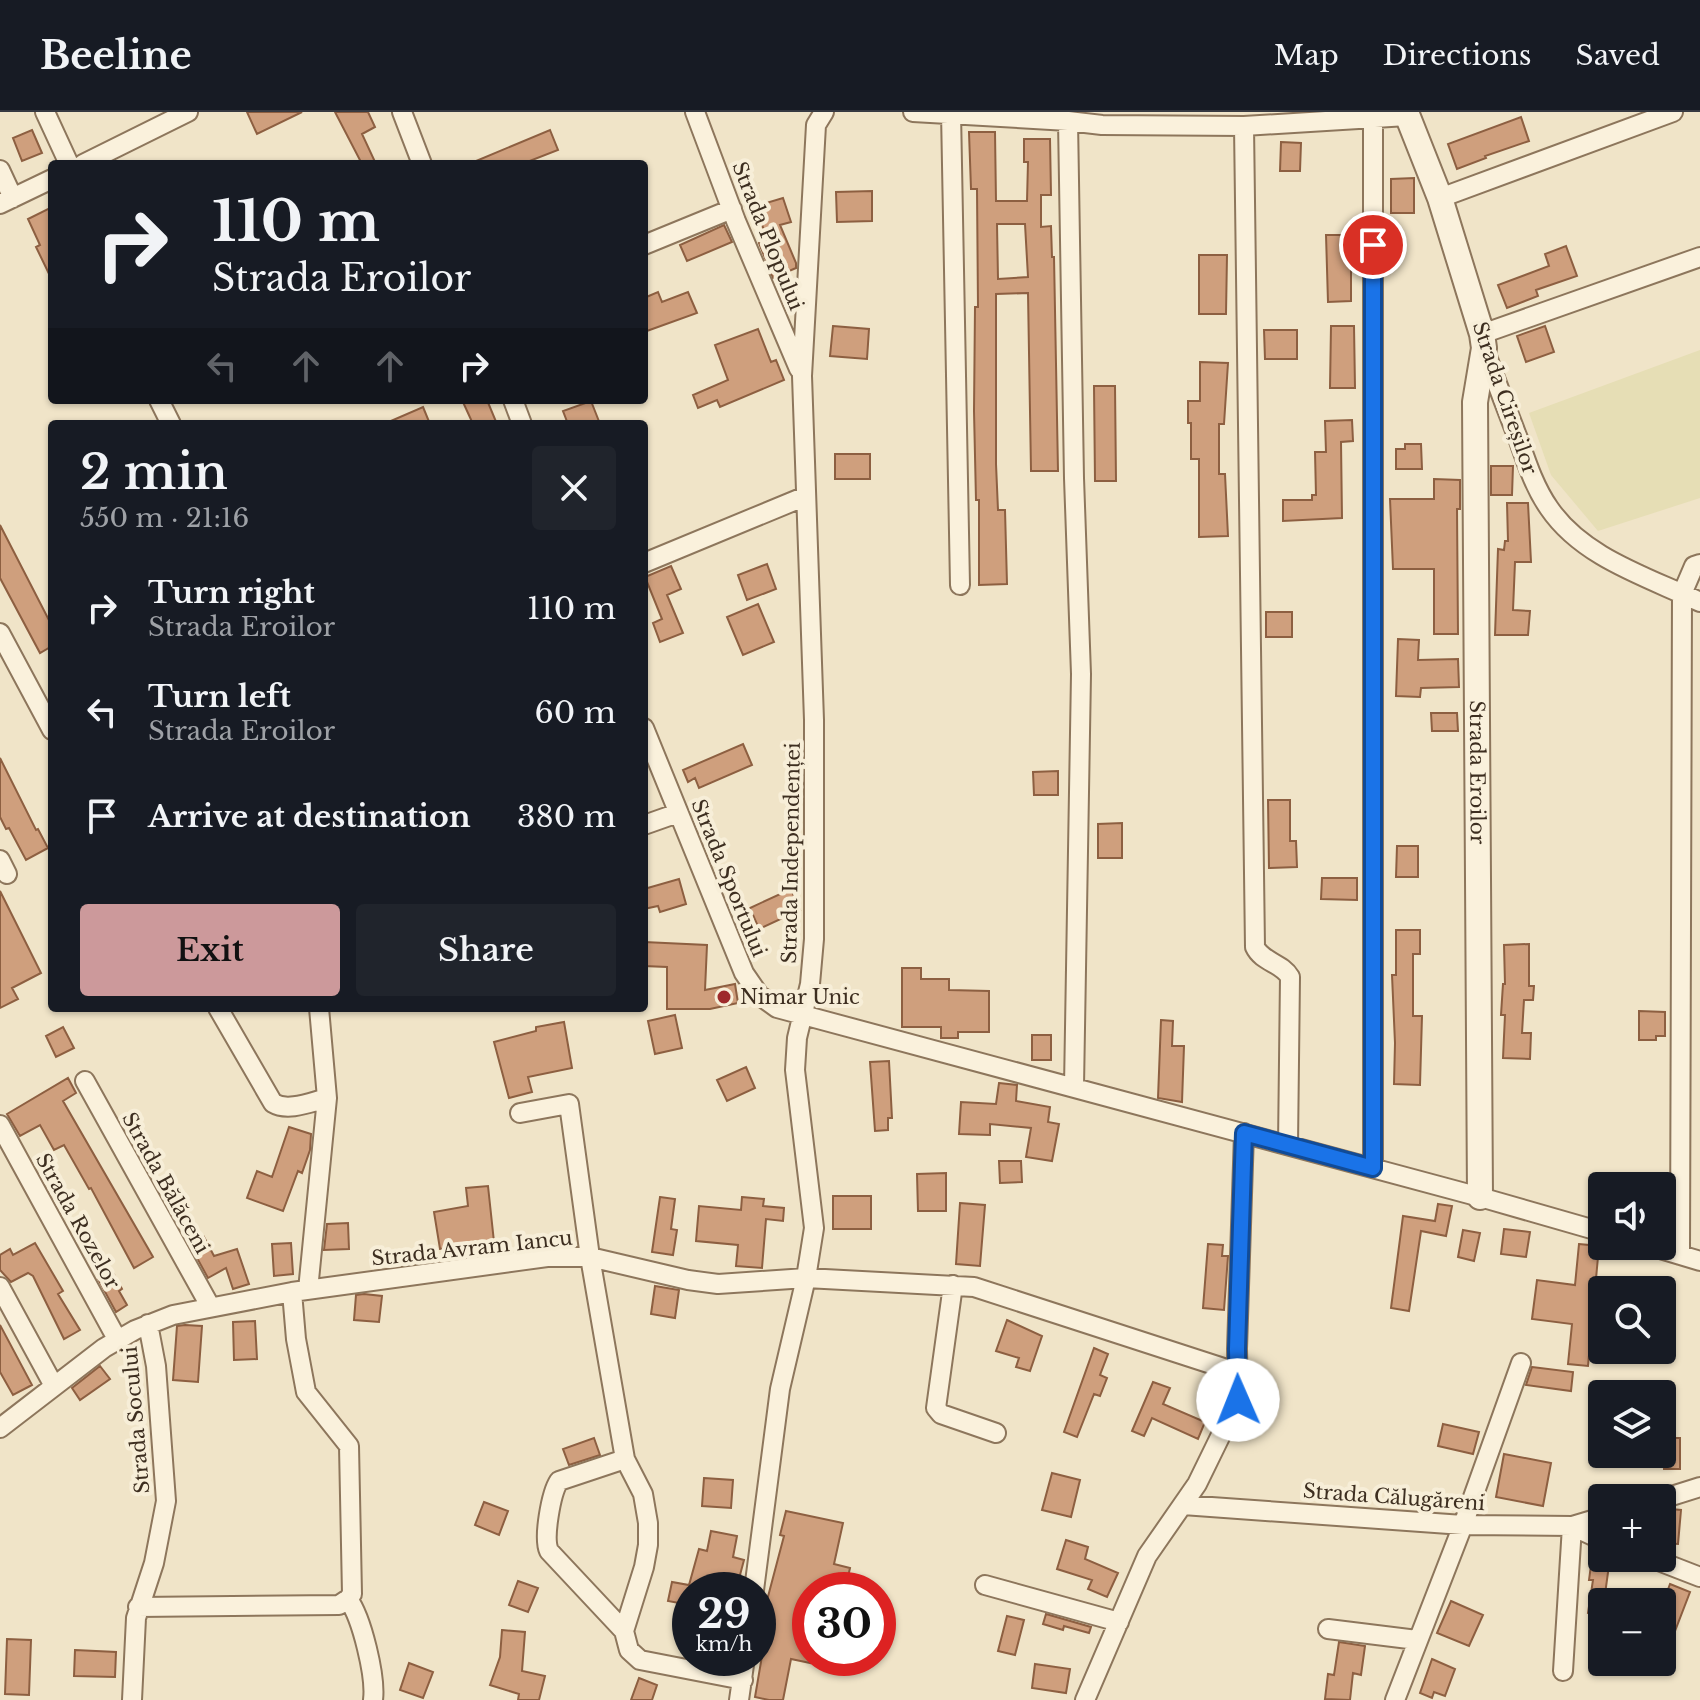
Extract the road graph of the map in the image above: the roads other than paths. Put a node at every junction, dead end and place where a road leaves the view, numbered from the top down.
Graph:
1 (45, 112) edge
2 (188, 112) edge
3 (402, 112) edge
4 (695, 112) edge
5 (824, 112) edge
6 (913, 112) edge
7 (951, 112) edge
8 (1673, 112) edge
9 (1406, 114) edge
10 (1373, 118) junction
11 (1101, 119) edge
12 (1210, 119) edge
13 (1068, 121) junction
14 (1244, 126) junction
15 (67, 160) edge
16 (91, 160) edge
17 (420, 160) edge
18 (0, 170) edge
19 (48, 181) edge
20 (1440, 198) junction
21 (6, 201) edge
22 (732, 209) junction
23 (648, 243) edge
24 (1700, 257) edge
25 (1483, 341) junction
26 (802, 376) junction
27 (806, 496) junction
28 (648, 561) edge
29 (1700, 564) edge
30 (960, 585) dead end
31 (1682, 594) junction
32 (1700, 602) edge
33 (0, 633) edge
34 (48, 723) edge
35 (648, 738) edge
36 (678, 813) junction
37 (648, 824) edge
38 (220, 1012) edge
39 (319, 1012) edge
40 (803, 1017) junction
41 (85, 1081) dead end
42 (1074, 1087) junction
43 (327, 1098) junction
44 (520, 1113) dead end
45 (0, 1125) edge
46 (1244, 1133) junction
47 (1288, 1145) junction
48 (1373, 1168) junction
49 (1480, 1197) junction
50 (1588, 1228) edge
51 (1676, 1254) edge
52 (1680, 1255) junction
53 (590, 1257) junction
54 (1700, 1261) edge
55 (806, 1278) junction
56 (953, 1285) junction
57 (0, 1287) edge
58 (300, 1291) junction
59 (210, 1306) junction
60 (148, 1324) junction
61 (117, 1339) junction
62 (1521, 1363) dead end
63 (1239, 1373) junction
64 (54, 1386) junction
65 (0, 1428) edge
66 (996, 1433) dead end
67 (625, 1459) junction
68 (1700, 1487) edge
69 (1676, 1495) edge
70 (1183, 1505) junction
71 (1588, 1521) edge
72 (1463, 1525) junction
73 (1572, 1526) junction
74 (1588, 1533) edge
75 (1676, 1568) edge
76 (756, 1572) edge
77 (1700, 1577) edge
78 (985, 1585) dead end
79 (351, 1594) junction
80 (138, 1607) junction
81 (1119, 1622) junction
82 (1328, 1629) dead end
83 (624, 1631) junction
84 (1417, 1640) junction
85 (1563, 1671) dead end
86 (743, 1676) edge
87 (743, 1680) junction
88 (132, 1700) edge
89 (373, 1700) edge
90 (739, 1700) edge
91 (1085, 1700) edge
92 (1395, 1700) edge

1 - 15 street
2 - 16 street
3 - 17 street
4 - 22 street, Strada Plopului
5 - 26 street, Strada Independenței
6 - 7 street
7 - 13 street
7 - 30 street
8 - 20 street
9 - 10 street
9 - 20 street, Strada Cireșilor
10 - 14 street
10 - 48 street
11 - 12 street
11 - 13 street
12 - 14 street
13 - 42 street
14 - 47 street
18 - 21 street
19 - 21 street
20 - 25 street, Strada Cireșilor
22 - 23 street
22 - 26 street, Strada Plopului
24 - 25 street
25 - 31 street, Strada Cireșilor
25 - 49 street, Strada Eroilor
26 - 27 street, Strada Independenței
27 - 28 street
27 - 40 street, Strada Independenței
29 - 31 street
31 - 32 street, Strada Cireșilor
31 - 52 street
33 - 34 street
35 - 36 street, Strada Sportului
36 - 37 street
36 - 40 street, Strada Sportului
38 - 43 street
39 - 43 street
40 - 42 street
40 - 55 street, Strada Independenței
41 - 59 street, Strada Bălăceni
42 - 46 street
43 - 58 street
44 - 53 street
45 - 61 street, Strada Rozelor
46 - 47 street
46 - 63 street
47 - 48 street
48 - 49 street
49 - 50 street
51 - 52 street
52 - 54 street
53 - 55 street, Strada Avram Iancu
53 - 58 street, Strada Avram Iancu
53 - 67 street
55 - 56 street, Strada Avram Iancu
55 - 76 street, Strada Independenței
56 - 63 street, Strada Avram Iancu
56 - 66 street
57 - 64 street
58 - 59 street, Strada Avram Iancu
58 - 79 street
59 - 60 street, Strada Avram Iancu
60 - 61 street, Strada Avram Iancu
60 - 80 street, Strada Socului
61 - 64 street, Strada Avram Iancu
62 - 72 street
63 - 70 street
64 - 65 street, Strada Avram Iancu
67 - 83 street
67 - 83 street
68 - 69 street
70 - 72 street, Strada Călugăreni
70 - 81 street
71 - 73 street, Strada Călugăreni
72 - 73 street, Strada Călugăreni
72 - 84 street
73 - 74 street
73 - 85 street
75 - 77 street
78 - 81 street
79 - 80 street
79 - 89 street
80 - 88 street, Strada Socului
81 - 91 street
82 - 84 street
83 - 87 street
84 - 92 street
86 - 87 street
87 - 90 street

